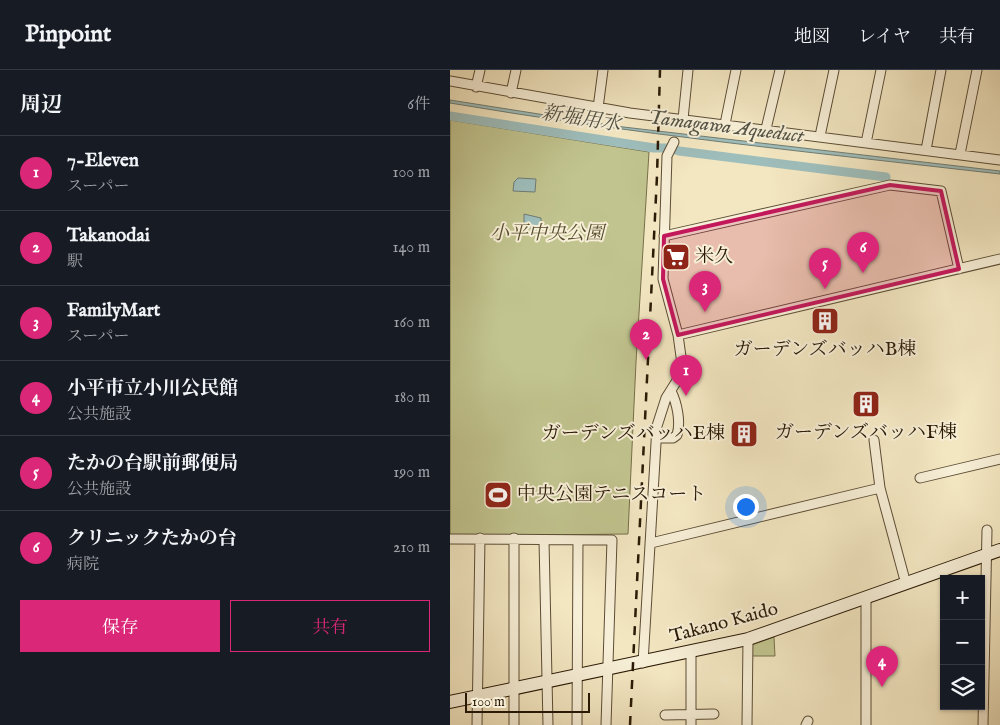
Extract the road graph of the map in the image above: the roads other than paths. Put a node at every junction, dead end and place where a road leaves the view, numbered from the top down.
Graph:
1 (480, 70) edge
2 (516, 70) edge
3 (603, 70) edge
4 (688, 70) edge
5 (736, 70) edge
6 (780, 70) edge
7 (834, 70) edge
8 (881, 70) edge
9 (941, 70) edge
10 (977, 70) edge
11 (450, 81) edge
12 (476, 87) junction
13 (511, 93) junction
14 (598, 108) junction
15 (678, 121) junction
16 (725, 124) junction
17 (766, 130) junction
18 (820, 136) junction
19 (866, 143) junction
20 (673, 144) dead end
21 (926, 150) junction
22 (960, 154) junction
23 (1000, 160) edge
24 (664, 236) junction
25 (1000, 259) edge
26 (959, 269) junction
27 (678, 335) junction
28 (671, 391) junction
29 (657, 438) junction
30 (874, 440) dead end
31 (1000, 459) edge
32 (920, 478) dead end
33 (880, 488) junction
34 (987, 530) dead end
35 (480, 538) junction
36 (514, 538) junction
37 (450, 539) edge
38 (544, 540) junction
39 (578, 540) junction
40 (650, 542) junction
41 (1000, 550) edge
42 (985, 555) junction
43 (906, 584) junction
44 (866, 598) junction
45 (748, 639) junction
46 (691, 653) junction
47 (643, 663) junction
48 (607, 669) junction
49 (578, 675) junction
50 (548, 681) junction
51 (514, 688) junction
52 (477, 696) junction
53 (450, 702) edge
54 (714, 714) dead end
55 (666, 715) dead end
56 (691, 715) junction
57 (477, 725) edge
58 (514, 725) edge
59 (548, 725) edge
60 (577, 725) edge
61 (606, 725) edge
62 (691, 725) edge
63 (747, 725) edge
64 (866, 725) edge
65 (983, 725) edge

1 - 12 street
2 - 13 street
3 - 14 street
4 - 15 street
5 - 16 street
6 - 17 street
7 - 18 street
8 - 19 street
9 - 21 street
10 - 22 street
11 - 12 street
12 - 13 street
13 - 14 street
14 - 15 street
15 - 16 street
16 - 17 street
17 - 18 street
18 - 19 street
19 - 21 street
20 - 24 street
21 - 22 street
22 - 23 street
24 - 26 street
24 - 27 street
25 - 26 street
26 - 27 street
27 - 28 street
28 - 29 street
28 - 29 street
29 - 40 street
30 - 33 street
31 - 32 street
33 - 40 street
33 - 43 street
34 - 42 street
35 - 36 street
35 - 37 street
35 - 52 street
36 - 38 street
36 - 51 street
38 - 39 street
38 - 50 street
39 - 48 street
39 - 49 street
40 - 47 street
41 - 42 street, Takano Kaido
42 - 43 street, Takano Kaido
42 - 65 street
43 - 44 street, Takano Kaido
44 - 45 street, Takano Kaido
44 - 64 street
45 - 46 street, Takano Kaido
45 - 63 street
46 - 47 street, Takano Kaido
46 - 56 street
47 - 48 street, Takano Kaido
48 - 49 street, Takano Kaido
48 - 61 street
49 - 50 street, Takano Kaido
49 - 60 street
50 - 51 street, Takano Kaido
50 - 59 street
51 - 52 street, Takano Kaido
51 - 58 street
52 - 53 street, Takano Kaido
52 - 57 street
54 - 56 street
55 - 56 street
56 - 62 street

